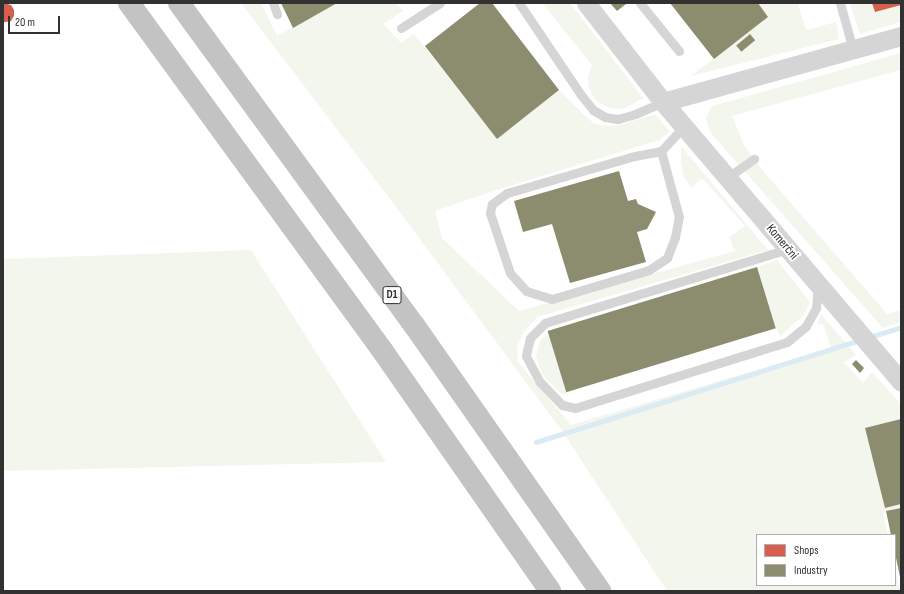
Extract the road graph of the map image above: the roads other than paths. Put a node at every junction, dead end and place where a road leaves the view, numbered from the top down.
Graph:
1 (129, 3) edge
2 (180, 3) edge
3 (273, 3) edge
4 (440, 3) edge
5 (519, 3) edge
6 (586, 3) edge
7 (640, 3) edge
8 (840, 3) edge
9 (277, 14) dead end
10 (401, 28) dead end
11 (901, 36) edge
12 (679, 50) dead end
13 (853, 50) junction
14 (663, 102) junction
15 (684, 126) junction
16 (661, 151) junction
17 (754, 159) dead end
18 (728, 177) junction
19 (788, 249) junction
20 (818, 284) junction
21 (901, 382) edge
22 (550, 591) edge
23 (600, 591) edge

1 - 22 highway
2 - 23 highway, D1
3 - 9 lane
4 - 10 lane
5 - 14 lane
6 - 14 street, Komerční
7 - 12 lane
8 - 13 lane
11 - 13 street
13 - 14 street
14 - 15 street, Komerční
15 - 16 lane
15 - 18 street, Komerční
16 - 16 lane
17 - 18 lane
18 - 19 street, Komerční
19 - 20 street, Komerční
19 - 20 lane
20 - 21 street, Komerční

